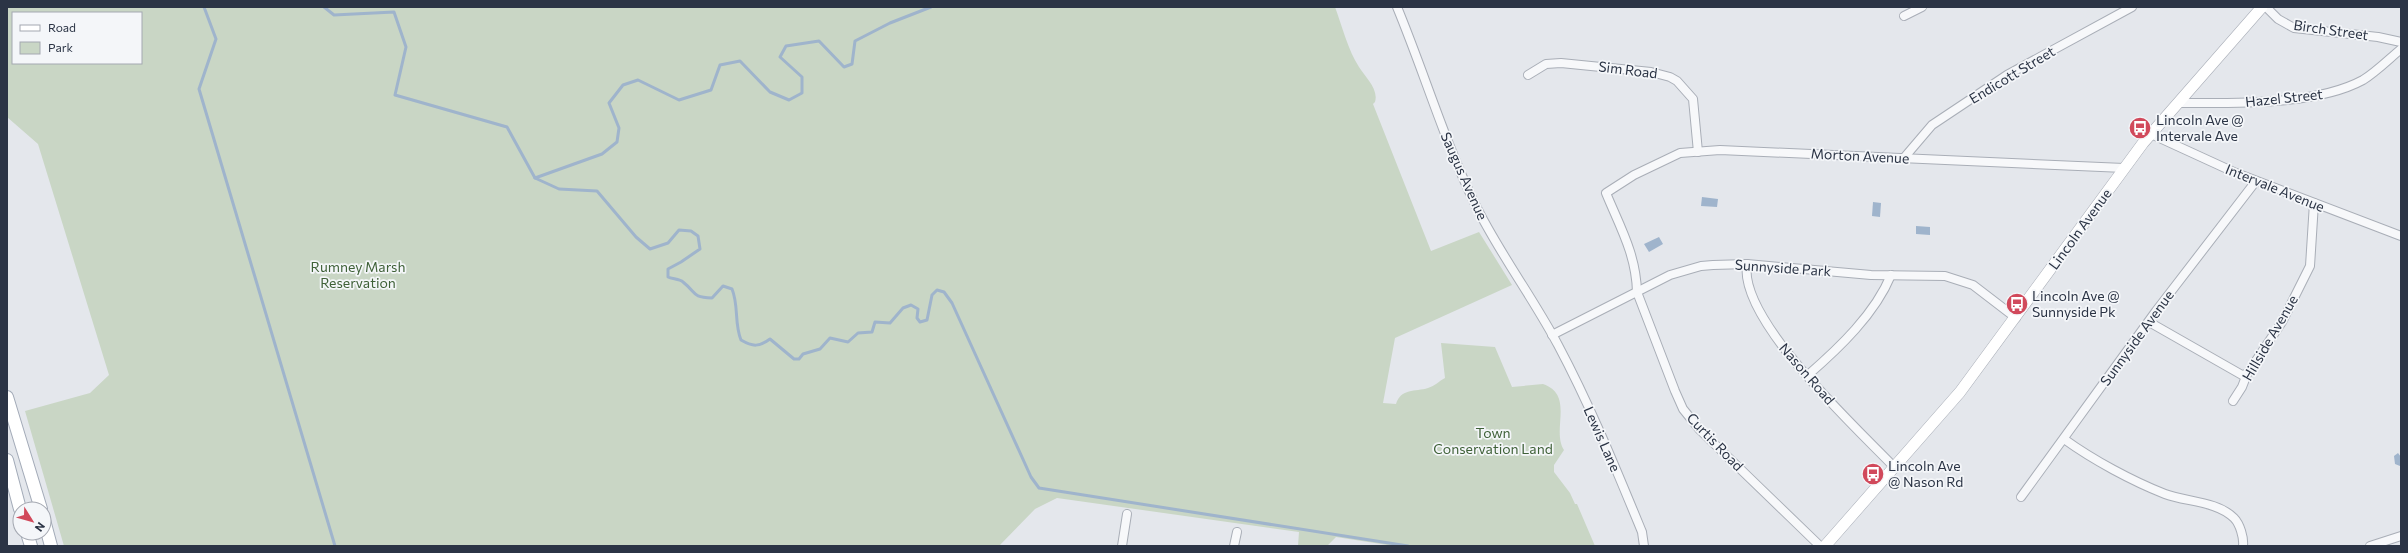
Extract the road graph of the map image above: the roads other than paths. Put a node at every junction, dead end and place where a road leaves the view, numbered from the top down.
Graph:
1 (1397, 7) edge
2 (1922, 7) edge
3 (2132, 7) edge
4 (2262, 7) edge
5 (2266, 7) edge
6 (1904, 16) dead end
7 (2401, 42) edge
8 (2401, 49) edge
9 (1528, 75) dead end
10 (2178, 103) junction
11 (2151, 134) junction
12 (1698, 152) junction
13 (1903, 159) junction
14 (2124, 168) junction
15 (2256, 181) junction
16 (2314, 203) junction
17 (2401, 236) edge
18 (1747, 264) junction
19 (1891, 275) junction
20 (1637, 292) junction
21 (2016, 318) junction
22 (2149, 322) junction
23 (1552, 335) junction
24 (2247, 374) junction
25 (1808, 375) junction
26 (7, 398) edge
27 (2233, 401) dead end
28 (2064, 439) junction
29 (7, 460) edge
30 (1895, 468) junction
31 (2020, 497) dead end
32 (18, 501) edge
33 (39, 501) edge
34 (1128, 514) dead end
35 (1237, 532) dead end
36 (2401, 536) edge
37 (1122, 546) edge
38 (1234, 546) edge
39 (1644, 546) edge
40 (1820, 546) edge
41 (1825, 546) edge
42 (2243, 546) edge
43 (2370, 546) edge

1 - 23 street, Saugus Avenue
2 - 6 street
3 - 13 street, Endicott Street
4 - 10 main road, Lincoln Avenue
5 - 7 street, Birch Street
8 - 10 street, Hazel Street
9 - 12 street, Sim Road
10 - 11 main road, Lincoln Avenue
11 - 14 main road, Lincoln Avenue
11 - 15 street, Intervale Avenue
12 - 13 street, Morton Avenue
12 - 20 street, Morton Avenue
13 - 14 street, Morton Avenue
14 - 21 main road, Lincoln Avenue
15 - 16 street, Intervale Avenue
15 - 22 street, Sunnyside Avenue
16 - 17 street, Intervale Avenue
16 - 24 street, Hillside Avenue
18 - 19 street, Sunnyside Park
18 - 20 street, Sunnyside Park
18 - 25 street, Nason Road
19 - 21 street, Sunnyside Park
19 - 25 street
20 - 23 street, Sunnyside Park
20 - 40 street, Curtis Road
21 - 30 main road, Lincoln Avenue
22 - 24 street
22 - 28 street, Sunnyside Avenue
23 - 39 street, Lewis Lane
24 - 27 street, Hillside Avenue
25 - 30 street, Nason Road
26 - 33 main road
28 - 31 street, Sunnyside Avenue
28 - 42 street
29 - 32 main road
30 - 41 main road, Lincoln Avenue
34 - 37 street
35 - 38 street
36 - 43 street

